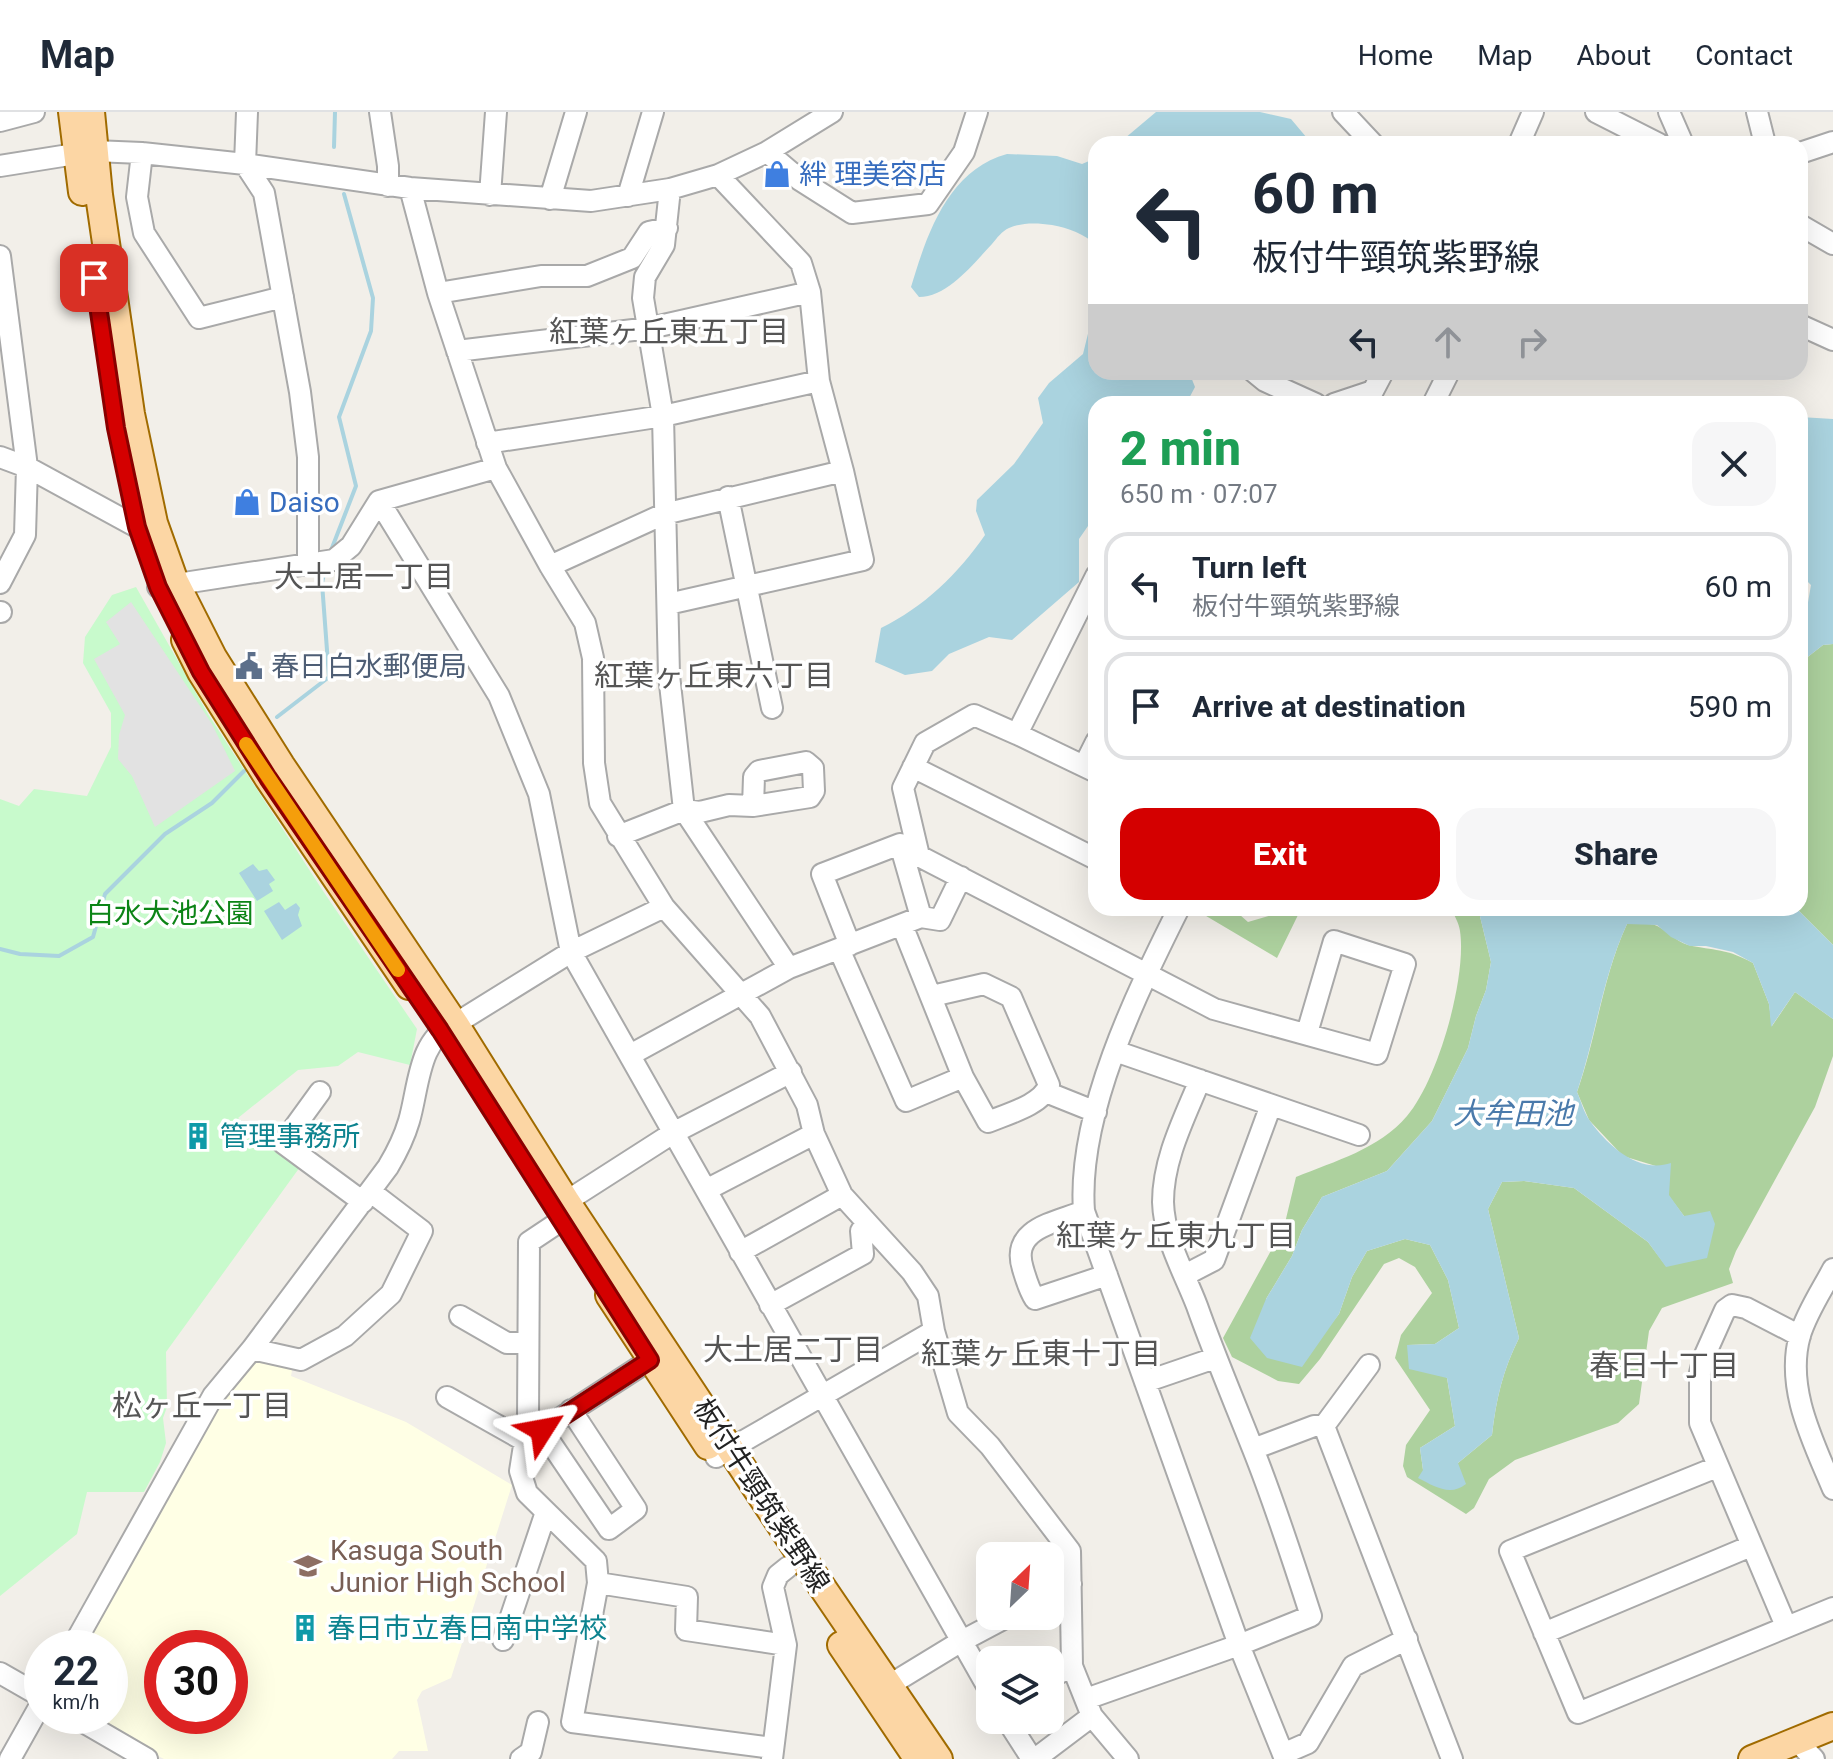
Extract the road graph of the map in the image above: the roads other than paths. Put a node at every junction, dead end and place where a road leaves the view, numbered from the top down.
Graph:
1 (34, 112) edge
2 (72, 112) edge
3 (91, 112) edge
4 (247, 112) edge
5 (380, 112) edge
6 (496, 112) edge
7 (576, 112) edge
8 (653, 112) edge
9 (977, 112) edge
10 (1343, 112) edge
11 (1533, 112) edge
12 (1596, 112) edge
13 (1669, 112) edge
14 (1757, 112) edge
15 (830, 113) edge
16 (0, 121) edge
17 (1366, 136) edge
18 (1522, 136) edge
19 (1643, 136) edge
20 (1680, 136) edge
21 (1763, 136) edge
22 (1833, 142) edge
23 (1808, 150) edge
24 (85, 152) junction
25 (767, 152) junction
26 (142, 153) junction
27 (245, 164) junction
28 (0, 166) edge
29 (718, 175) junction
30 (388, 186) junction
31 (410, 188) junction
32 (670, 189) junction
33 (490, 195) junction
34 (628, 196) junction
35 (550, 199) junction
36 (667, 228) junction
37 (1808, 230) edge
38 (1833, 244) edge
39 (0, 256) edge
40 (810, 292) junction
41 (438, 293) junction
42 (283, 297) junction
43 (650, 328) junction
44 (1808, 329) edge
45 (1833, 340) edge
46 (457, 351) junction
47 (1264, 380) edge
48 (1379, 380) edge
49 (819, 381) junction
50 (1298, 396) edge
51 (1358, 396) edge
52 (663, 416) junction
53 (487, 443) junction
54 (0, 457) edge
55 (27, 467) junction
56 (496, 468) junction
57 (843, 471) junction
58 (728, 497) junction
59 (379, 501) junction
60 (664, 514) junction
61 (137, 527) junction
62 (321, 562) junction
63 (550, 566) junction
64 (0, 583) edge
65 (166, 584) junction
66 (746, 587) junction
67 (1088, 592) edge
68 (668, 604) junction
69 (772, 708) dead end
70 (1017, 734) junction
71 (913, 767) junction
72 (1088, 768) edge
73 (753, 806) dead end
74 (684, 810) junction
75 (618, 836) junction
76 (1088, 855) edge
77 (961, 877) junction
78 (664, 907) junction
79 (1175, 916) edge
80 (911, 921) junction
81 (844, 947) junction
82 (571, 952) junction
83 (789, 968) junction
84 (1146, 974) junction
85 (741, 992) junction
86 (932, 996) junction
87 (447, 1027) junction
88 (1307, 1033) junction
89 (1115, 1051) junction
90 (630, 1055) junction
91 (791, 1072) junction
92 (963, 1077) junction
93 (1200, 1080) junction
94 (320, 1092) dead end
95 (1046, 1092) junction
96 (1271, 1105) junction
97 (1096, 1112) junction
98 (673, 1133) junction
99 (814, 1134) junction
100 (1359, 1135) dead end
101 (706, 1190) junction
102 (842, 1195) junction
103 (367, 1197) junction
104 (561, 1210) junction
105 (1084, 1211) junction
106 (867, 1223) junction
107 (740, 1252) junction
108 (1833, 1269) edge
109 (1107, 1275) junction
110 (1185, 1275) junction
111 (770, 1305) junction
112 (460, 1316) dead end
113 (934, 1331) junction
114 (1800, 1336) junction
115 (528, 1343) junction
116 (252, 1349) junction
117 (1215, 1358) junction
118 (650, 1360) junction
119 (1369, 1365) dead end
120 (1145, 1382) junction
121 (822, 1396) junction
122 (446, 1397) dead end
123 (571, 1410) junction
124 (1324, 1426) junction
125 (525, 1441) junction
126 (1253, 1449) junction
127 (723, 1453) junction
128 (1717, 1467) junction
129 (1833, 1489) edge
130 (546, 1512) junction
131 (1751, 1546) junction
132 (788, 1567) junction
133 (598, 1583) junction
134 (1071, 1584) junction
135 (1064, 1588) edge
136 (1833, 1608) edge
137 (1786, 1626) junction
138 (82, 1630) edge
139 (983, 1630) edge
140 (1544, 1633) junction
141 (1407, 1639) junction
142 (504, 1641) dead end
143 (960, 1642) junction
144 (786, 1645) junction
145 (1239, 1645) junction
146 (1072, 1666) junction
147 (976, 1668) edge
148 (1064, 1670) edge
149 (0, 1673) edge
150 (24, 1688) edge
151 (882, 1689) junction
152 (1089, 1707) junction
153 (538, 1722) dead end
154 (1833, 1726) edge
155 (24, 1733) edge
156 (96, 1734) edge
157 (1016, 1734) edge
158 (1806, 1750) edge
159 (119, 1752) edge
160 (772, 1754) edge
161 (1284, 1757) edge
162 (10, 1759) edge
163 (147, 1759) edge
164 (521, 1759) edge
165 (918, 1759) edge
166 (939, 1759) edge
167 (1033, 1759) edge
168 (1128, 1759) edge
169 (1452, 1759) edge
170 (1752, 1759) edge

1 - 16 street
2 - 24 main road, 板付牛頸筑紫野線
3 - 24 main road, 板付牛頸筑紫野線
4 - 27 street
5 - 30 street
6 - 33 street
7 - 35 street
8 - 34 street
9 - 25 street
10 - 17 street
11 - 18 street
12 - 19 street
13 - 20 street
14 - 21 street
15 - 25 street
22 - 23 street
24 - 26 street
24 - 28 street
24 - 61 main road, 板付牛頸筑紫野線
24 - 65 main road, 板付牛頸筑紫野線
25 - 29 street
26 - 27 street
26 - 42 street
27 - 30 street
27 - 42 street
29 - 32 street
29 - 40 street
30 - 31 street
31 - 33 street
31 - 41 street
32 - 34 street
32 - 36 street
33 - 35 street
34 - 35 street
36 - 41 street
36 - 43 street
37 - 38 street
39 - 55 street
40 - 43 street
40 - 49 street
41 - 46 street
42 - 62 street
43 - 46 street
43 - 52 street
44 - 45 street
46 - 53 street
47 - 50 street
48 - 51 street
49 - 52 street
49 - 57 street
52 - 53 street
52 - 60 street
53 - 56 street
54 - 55 street
55 - 61 street
55 - 64 street
56 - 59 street
56 - 63 street
57 - 58 street
57 - 66 street
58 - 60 street
58 - 66 street
59 - 62 street
59 - 82 street
60 - 63 street
60 - 68 street
61 - 65 main road, 板付牛頸筑紫野線
62 - 65 street
63 - 75 street
65 - 87 main road, 板付牛頸筑紫野線
66 - 68 street
66 - 69 street
67 - 70 street
68 - 74 street
70 - 71 street
70 - 72 street
71 - 76 street
71 - 77 street
73 - 74 street
74 - 75 street
74 - 83 street
75 - 78 street
77 - 80 street
77 - 84 street
78 - 82 street
78 - 85 street
79 - 84 street
80 - 81 street
80 - 81 street
80 - 86 street
81 - 83 street
81 - 92 street
82 - 87 street
82 - 90 street
83 - 85 street
84 - 88 street
84 - 89 street
85 - 90 street
85 - 91 street
86 - 92 street
86 - 95 street
87 - 103 street
87 - 104 main road, 板付牛頸筑紫野線
88 - 88 street
89 - 93 street
89 - 97 street
90 - 98 street
91 - 98 street
91 - 99 street
92 - 95 street
93 - 96 street
93 - 110 street
94 - 103 street
95 - 97 street
96 - 100 street
96 - 110 street
97 - 105 street
98 - 101 street
98 - 104 street
99 - 101 street
99 - 102 street
101 - 107 street
102 - 106 street
102 - 107 street
103 - 116 street
103 - 116 street
104 - 115 street
104 - 118 main road, 板付牛頸筑紫野線
104 - 127 main road, 板付牛頸筑紫野線
105 - 109 street
105 - 109 street
106 - 111 street
106 - 113 street
107 - 111 street
108 - 114 street
109 - 120 street
110 - 117 street
111 - 121 street
112 - 115 street
113 - 121 street
113 - 134 street
114 - 128 street
114 - 129 street
115 - 125 street
116 - 138 street
117 - 120 street
117 - 126 street
118 - 123 street
118 - 127 main road, 板付牛頸筑紫野線
119 - 124 street
120 - 145 street
121 - 127 street
121 - 143 street
122 - 125 street
123 - 123 street
124 - 126 street
124 - 141 street
125 - 130 street
126 - 145 street
127 - 132 main road, 板付牛頸筑紫野線
127 - 151 main road, 板付牛頸筑紫野線
128 - 131 street
128 - 140 street
130 - 133 street
130 - 142 street
131 - 137 street
131 - 140 street
132 - 144 street
132 - 151 main road, 板付牛頸筑紫野線
133 - 144 street
133 - 160 street
134 - 135 street
134 - 146 street
136 - 137 street
137 - 140 street
139 - 143 street
141 - 161 street
141 - 169 street
143 - 147 street
143 - 151 street
144 - 160 street
145 - 152 street
145 - 161 street
146 - 148 street
146 - 152 street
149 - 150 street
151 - 165 main road, 板付牛頸筑紫野線
151 - 166 main road, 板付牛頸筑紫野線
152 - 167 street
152 - 168 street
153 - 164 street
154 - 158 main road
155 - 162 street
156 - 159 street
157 - 167 street
158 - 170 main road
159 - 163 street

